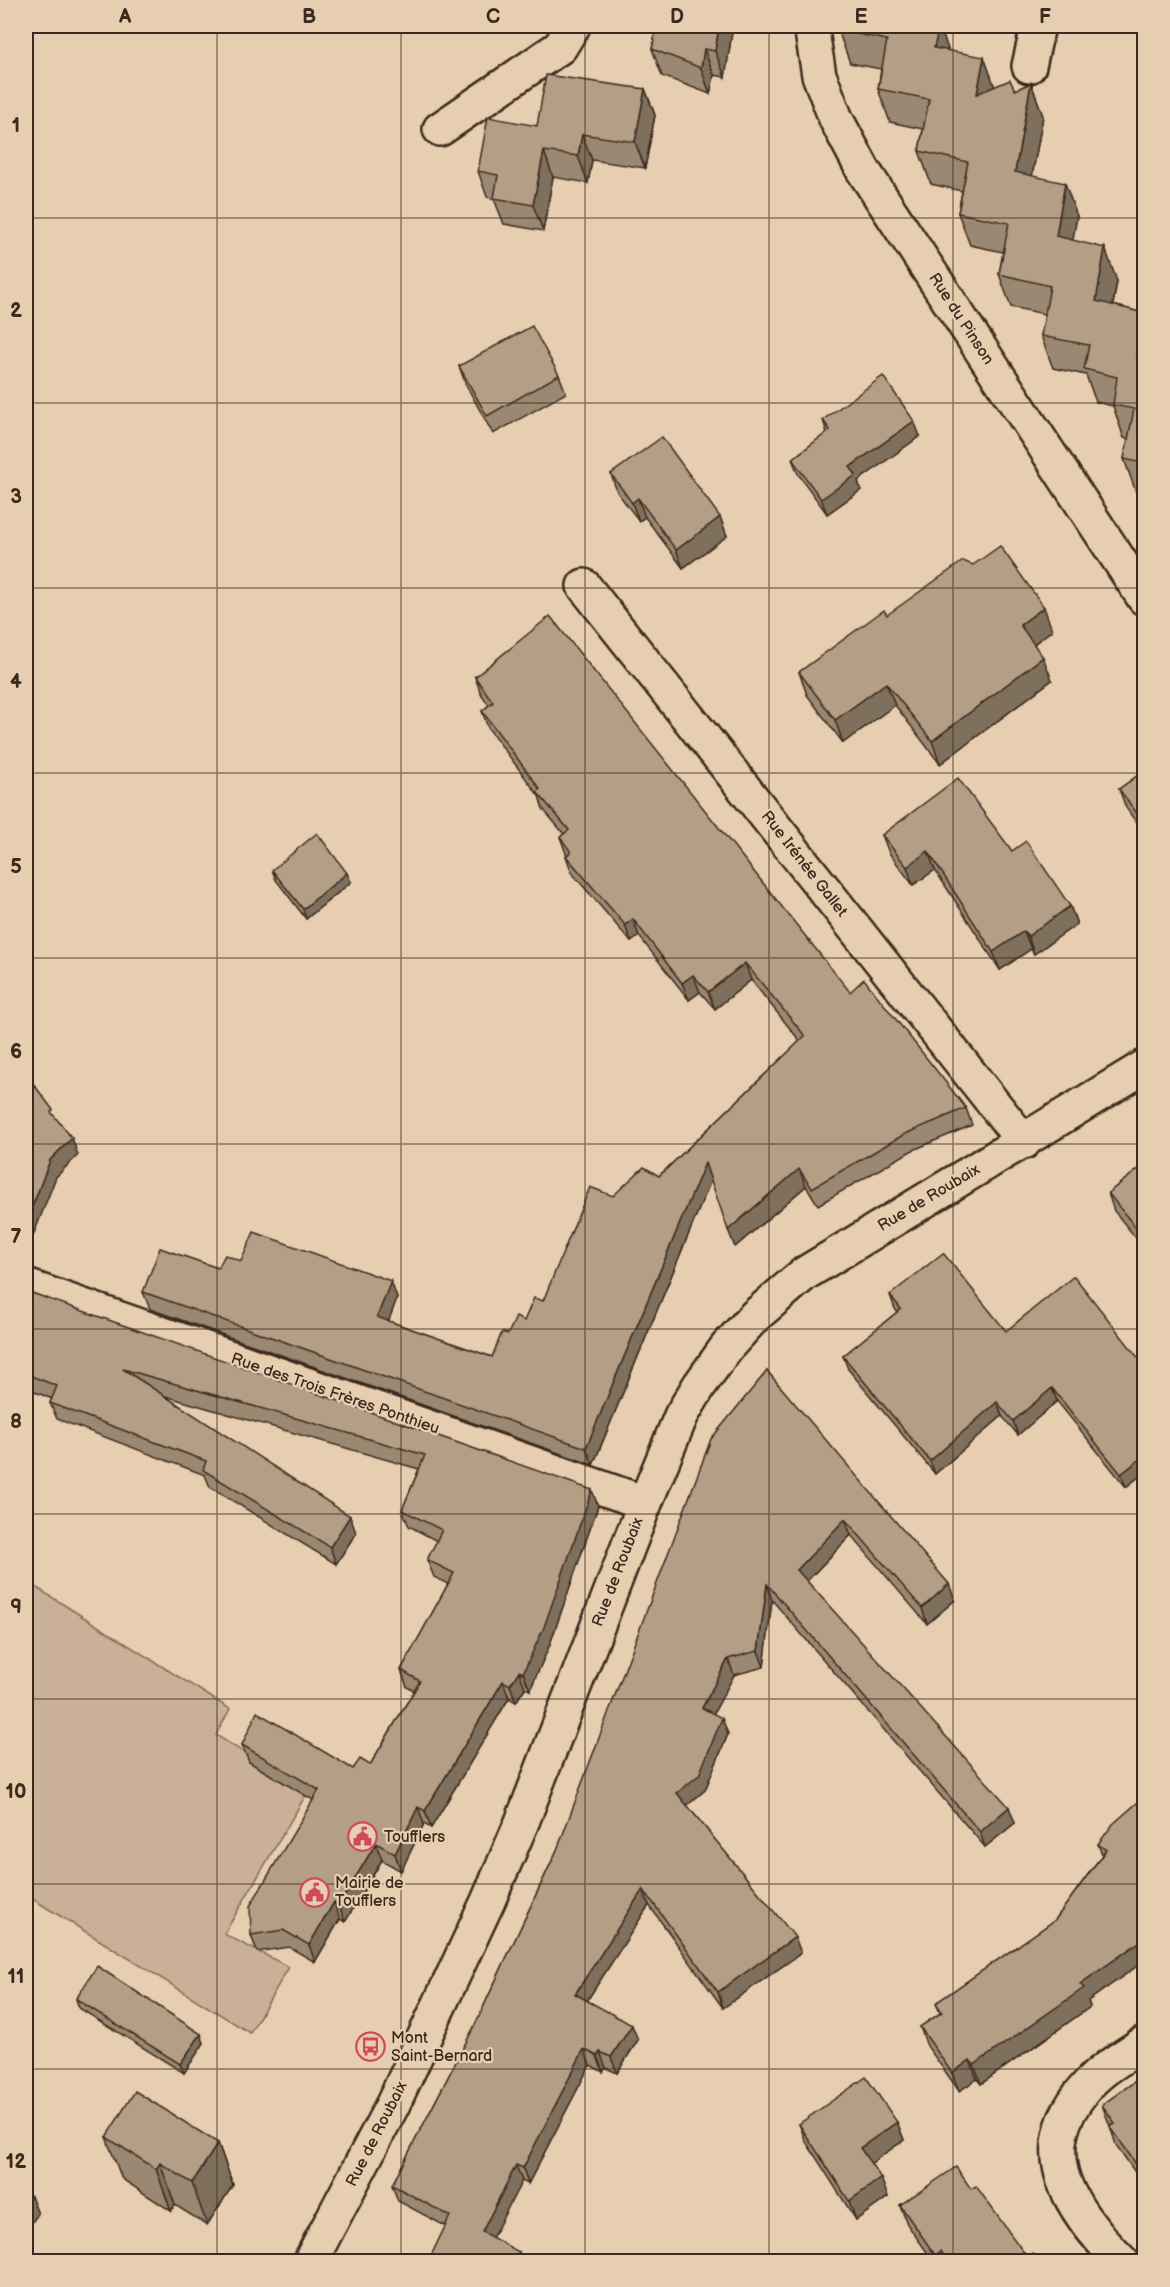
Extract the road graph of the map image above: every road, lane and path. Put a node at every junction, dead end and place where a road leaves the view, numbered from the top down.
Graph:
1 (573, 26) edge
2 (811, 26) edge
3 (1038, 26) edge
4 (1029, 66) dead end
5 (440, 129) dead end
6 (584, 586) dead end
7 (1144, 598) edge
8 (1144, 1067) edge
9 (1024, 1142) junction
10 (26, 1286) edge
11 (645, 1503) junction
12 (1144, 2043) edge
13 (310, 2262) edge
14 (1122, 2262) edge

1 - 5 street
2 - 7 street, Rue du Pinson
3 - 4 street
6 - 9 street, Rue Irénée Gallet
8 - 9 street, Rue de Roubaix
9 - 11 street, Rue de Roubaix
10 - 11 street, Rue des Trois Frères Ponthieu
11 - 13 street, Rue de Roubaix
12 - 14 street

